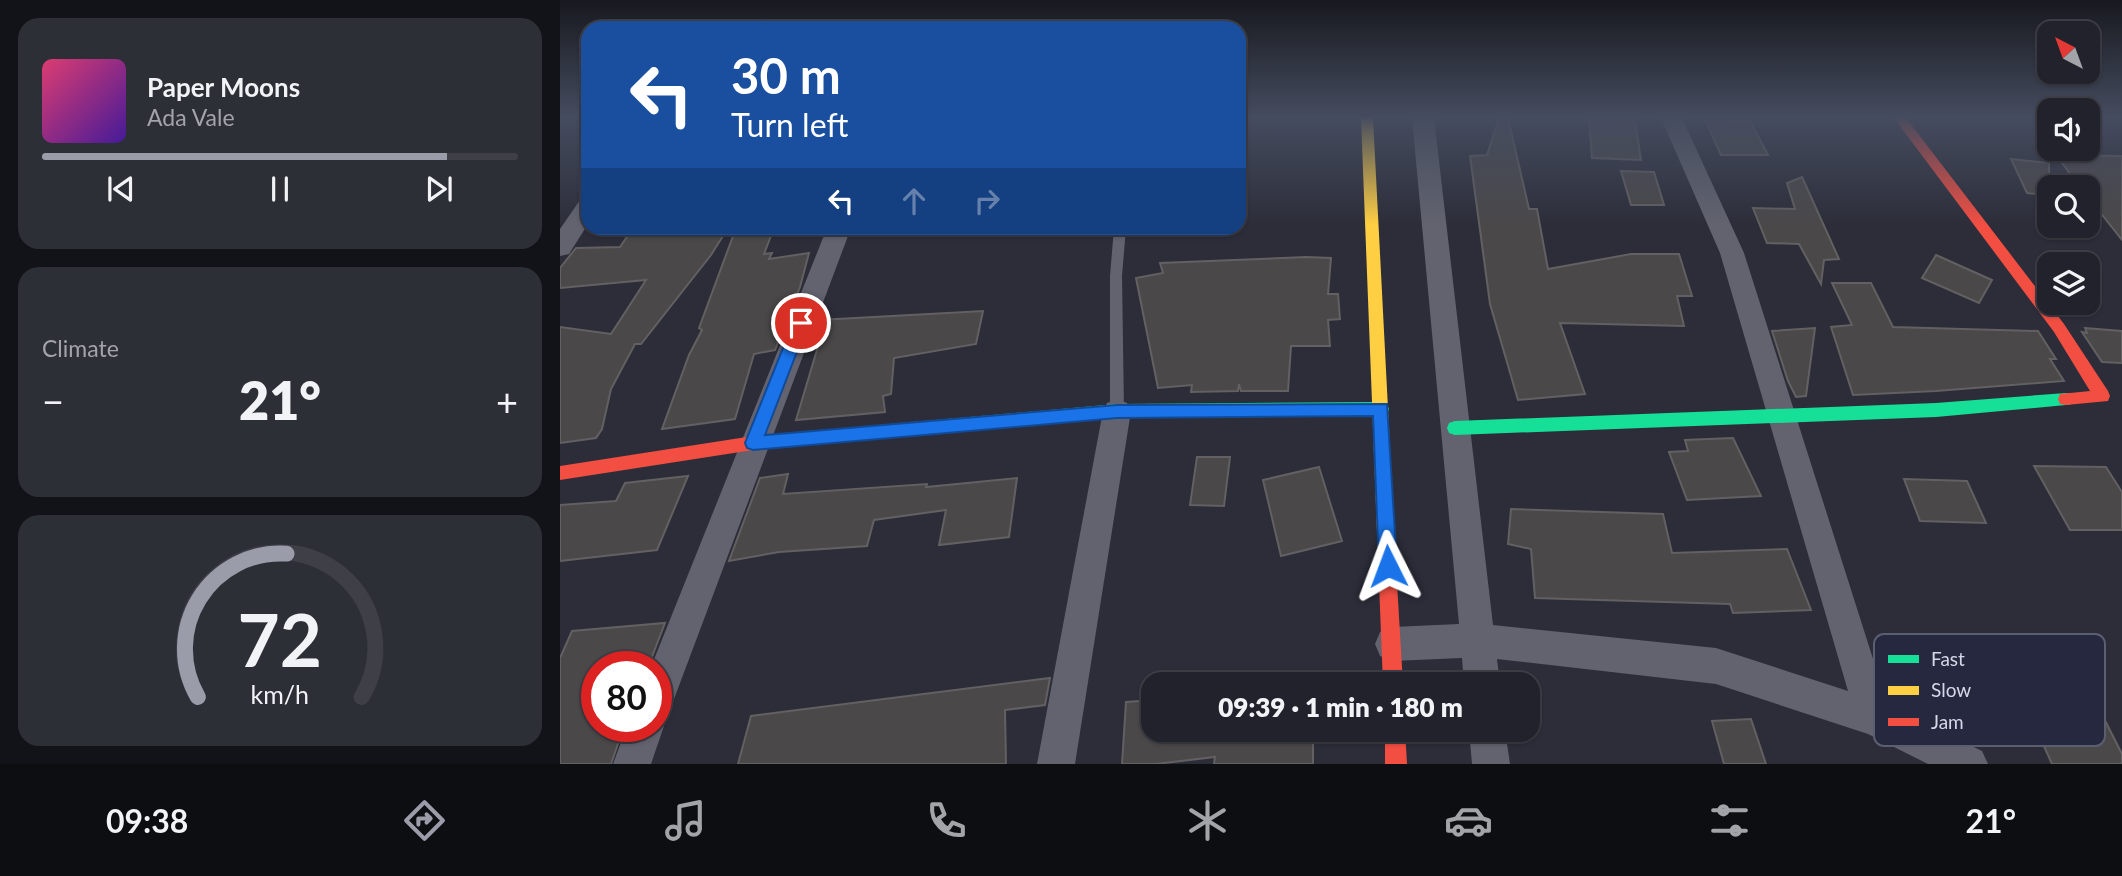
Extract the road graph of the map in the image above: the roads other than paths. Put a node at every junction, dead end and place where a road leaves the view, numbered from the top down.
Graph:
1 (1369, 154) edge
2 (1427, 154) edge
3 (1688, 154) edge
4 (1927, 154) edge
5 (581, 216) edge
6 (836, 235) edge
7 (1119, 235) edge
8 (560, 248) edge
9 (1381, 409) junction
10 (1117, 411) junction
11 (1783, 415) junction
12 (1455, 428) junction
13 (753, 443) junction
14 (560, 473) edge
15 (1478, 640) junction
16 (1392, 644) junction
17 (672, 657) edge
18 (1393, 672) edge
19 (1481, 672) edge
20 (1874, 718) joint
21 (640, 742) edge
22 (1395, 742) edge
23 (1488, 742) edge
24 (1915, 750) edge
25 (632, 764) edge
26 (1056, 764) edge
27 (1396, 764) edge
28 (1491, 764) edge
29 (1969, 764) edge

1 - 9 main road
2 - 12 street
3 - 11 street
4 - 11 main road
5 - 8 street
6 - 13 street
7 - 10 lane
9 - 10 main road
9 - 16 main road
10 - 13 main road
10 - 26 street
11 - 12 main road
11 - 20 street
12 - 15 street
13 - 14 main road
13 - 17 street
15 - 16 street
15 - 19 street
15 - 20 street
16 - 18 main road
21 - 25 street
22 - 27 main road
23 - 28 street
24 - 29 street

